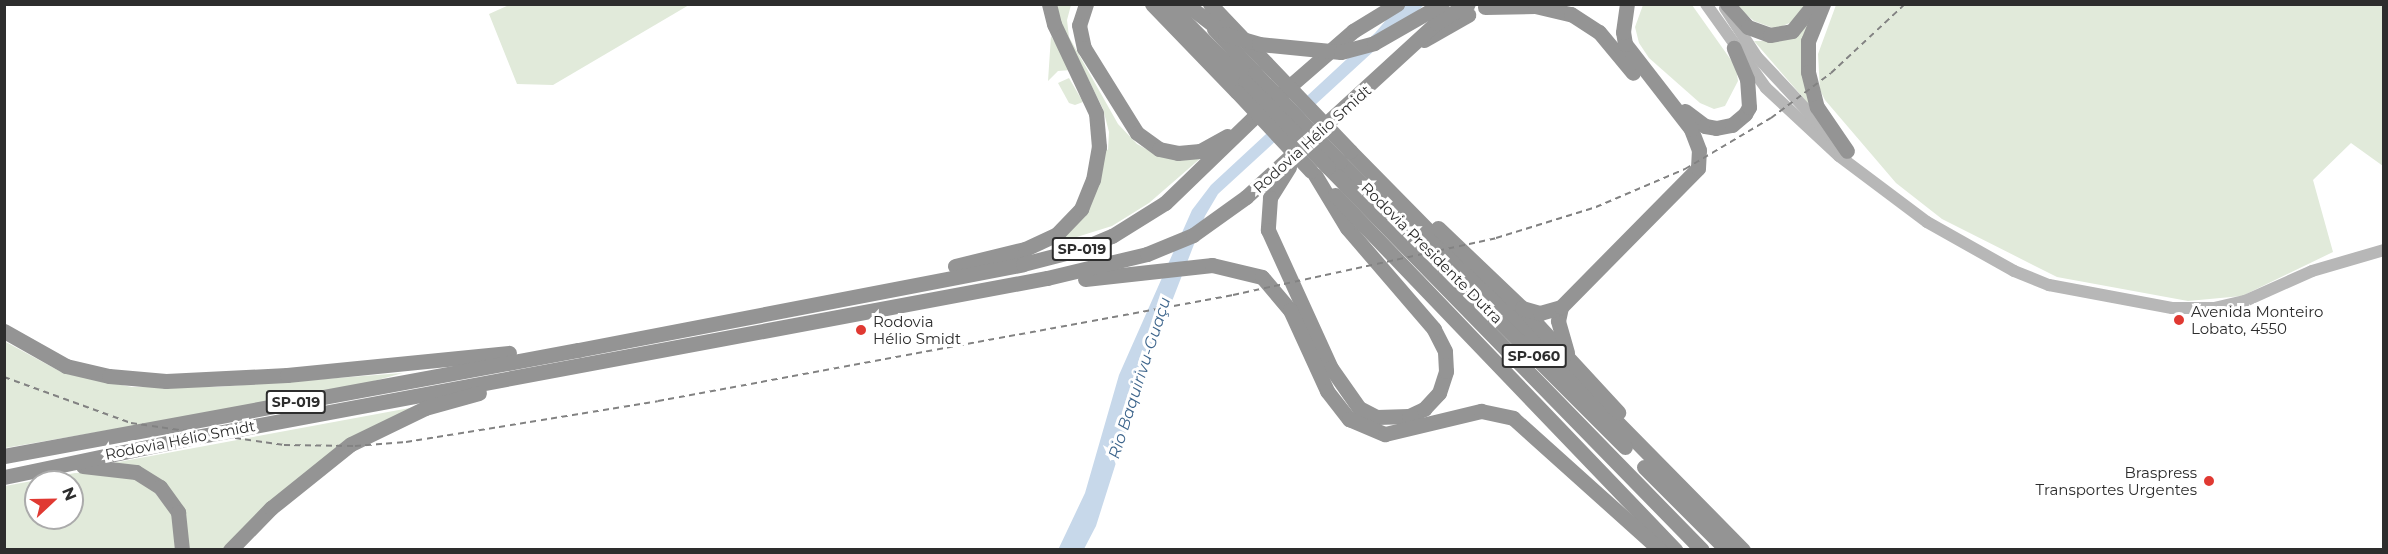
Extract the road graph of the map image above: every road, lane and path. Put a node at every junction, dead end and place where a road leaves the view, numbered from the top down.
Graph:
1 (1049, 4) edge
2 (1086, 4) edge
3 (1139, 4) edge
4 (1152, 4) edge
5 (1168, 4) edge
6 (1186, 4) edge
7 (1191, 4) edge
8 (1210, 4) edge
9 (1397, 4) edge
10 (1442, 4) edge
11 (1468, 4) edge
12 (1627, 4) edge
13 (1706, 4) edge
14 (1724, 4) edge
15 (1814, 4) edge
16 (1823, 4) edge
17 (1489, 6) edge
18 (1171, 24) junction
19 (1419, 43) junction
20 (1734, 48) junction
21 (1251, 78) junction
22 (1650, 78) junction
23 (1253, 118) junction
24 (1302, 148) junction
25 (1847, 151) junction
26 (1329, 165) junction
27 (1868, 176) junction
28 (1665, 204) junction
29 (1413, 215) junction
30 (2384, 250) edge
31 (990, 289) junction
32 (869, 291) junction
33 (1562, 307) junction
34 (1521, 308) junction
35 (4, 331) edge
36 (578, 350) junction
37 (1570, 358) junction
38 (583, 365) junction
39 (1640, 448) junction
40 (9, 455) edge
41 (62, 466) junction
42 (1618, 468) junction
43 (10, 476) edge
44 (182, 549) edge
45 (230, 549) edge
46 (1660, 549) edge
47 (1676, 549) edge
48 (1687, 549) edge
49 (1702, 549) edge
50 (1727, 549) edge
51 (1743, 549) edge

1 - 32 highway
2 - 23 highway
3 - 18 highway
4 - 18 highway, Rodovia Presidente Dutra / SP-060
5 - 21 highway, Rodovia Presidente Dutra / SP-060
6 - 10 highway, bridge
7 - 21 highway, Rodovia Presidente Dutra / SP-060
8 - 21 highway, SP-060
9 - 23 highway, Rodovia Hélio Smidt / SP-019
11 - 19 highway, Rodovia Hélio Smidt / SP-019
12 - 22 highway
13 - 20 main road
14 - 15 highway
14 - 25 main road
16 - 25 highway
17 - 19 highway, Rodovia Hélio Smidt / SP-019
17 - 28 highway
18 - 21 highway, Rodovia Presidente Dutra / SP-060
19 - 24 highway, Rodovia Hélio Smidt / SP-019
20 - 22 highway
20 - 27 main road
21 - 26 highway, Rodovia Presidente Dutra / SP-060, bridge
21 - 26 highway, Rodovia Presidente Dutra / SP-060, bridge
22 - 28 highway
23 - 32 highway, Rodovia Hélio Smidt / SP-019
24 - 26 highway
24 - 31 highway, Rodovia Hélio Smidt / SP-019
25 - 27 main road
26 - 29 highway, SP-060
26 - 42 highway, Rodovia Presidente Dutra / SP-060
26 - 47 highway, Rodovia Presidente Dutra / SP-060
26 - 50 highway, Rodovia Presidente Dutra / SP-060
27 - 30 main road
28 - 33 highway
29 - 34 highway
29 - 39 highway, SP-060
31 - 38 highway, Rodovia Hélio Smidt / SP-019
31 - 46 highway
32 - 36 highway, Rodovia Hélio Smidt / SP-019
33 - 34 highway
33 - 37 highway
34 - 37 highway
35 - 36 highway
36 - 40 highway, Rodovia Hélio Smidt / SP-019
37 - 39 highway
38 - 41 highway, Rodovia Hélio Smidt / SP-019
38 - 45 highway
39 - 51 highway, SP-060
41 - 43 highway, Rodovia Hélio Smidt / SP-019
41 - 44 highway
42 - 48 highway
42 - 49 highway, Rodovia Presidente Dutra / SP-060

